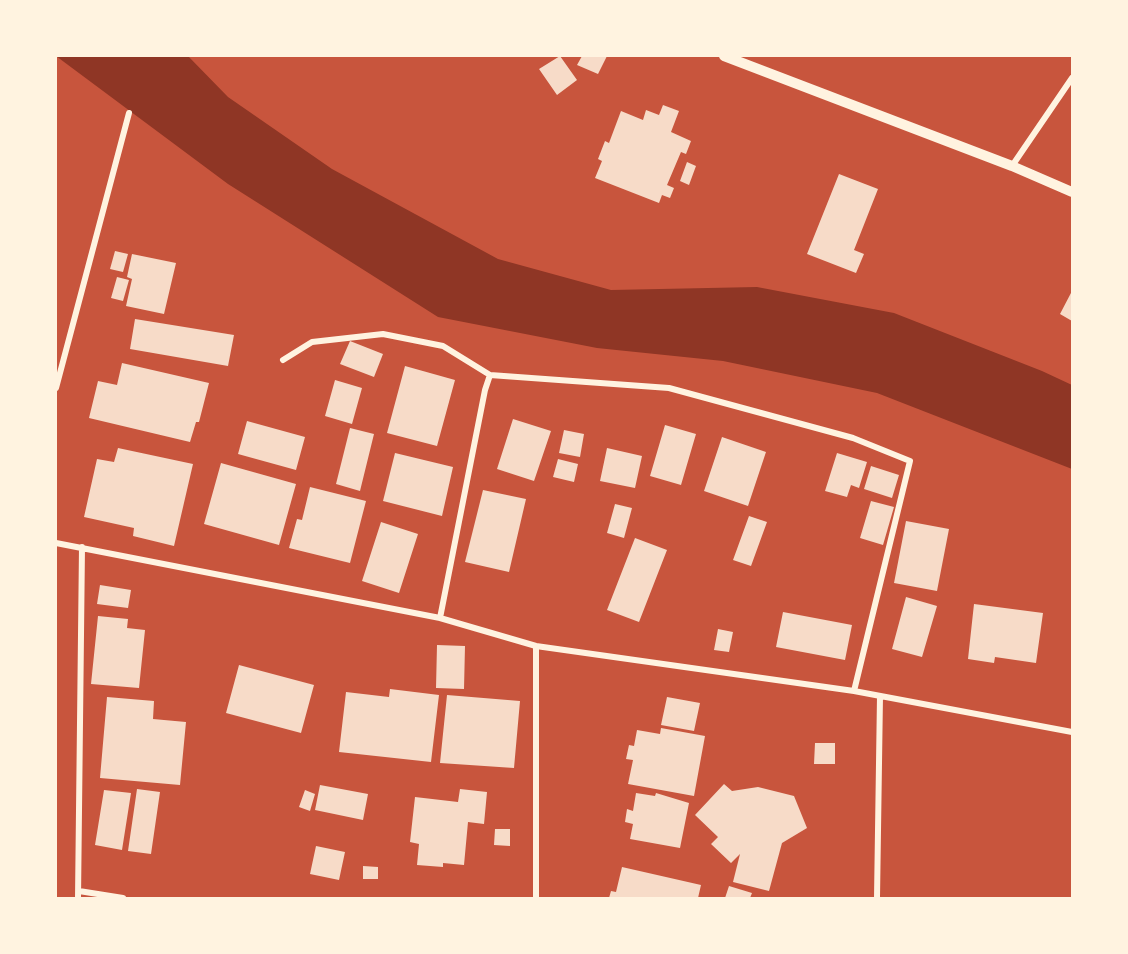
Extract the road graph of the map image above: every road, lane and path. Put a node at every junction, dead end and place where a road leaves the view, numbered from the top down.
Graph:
1 (724, 56) edge
2 (1072, 78) edge
3 (129, 113) dead end
4 (1012, 166) junction
5 (1072, 192) edge
6 (283, 360) dead end
7 (490, 375) junction
8 (56, 388) edge
9 (56, 543) edge
10 (82, 547) junction
11 (440, 618) junction
12 (536, 646) junction
13 (854, 691) junction
14 (880, 696) junction
15 (1072, 732) edge
16 (78, 895) edge
17 (123, 898) edge
18 (536, 898) edge
19 (877, 898) edge

1 - 4 street
2 - 4 street
3 - 8 street
4 - 5 street
6 - 7 street
7 - 11 street
7 - 13 street
9 - 10 street
10 - 11 street
10 - 16 street
11 - 12 street
12 - 13 street
12 - 18 street
13 - 14 street
14 - 15 street
14 - 19 street
16 - 17 street

